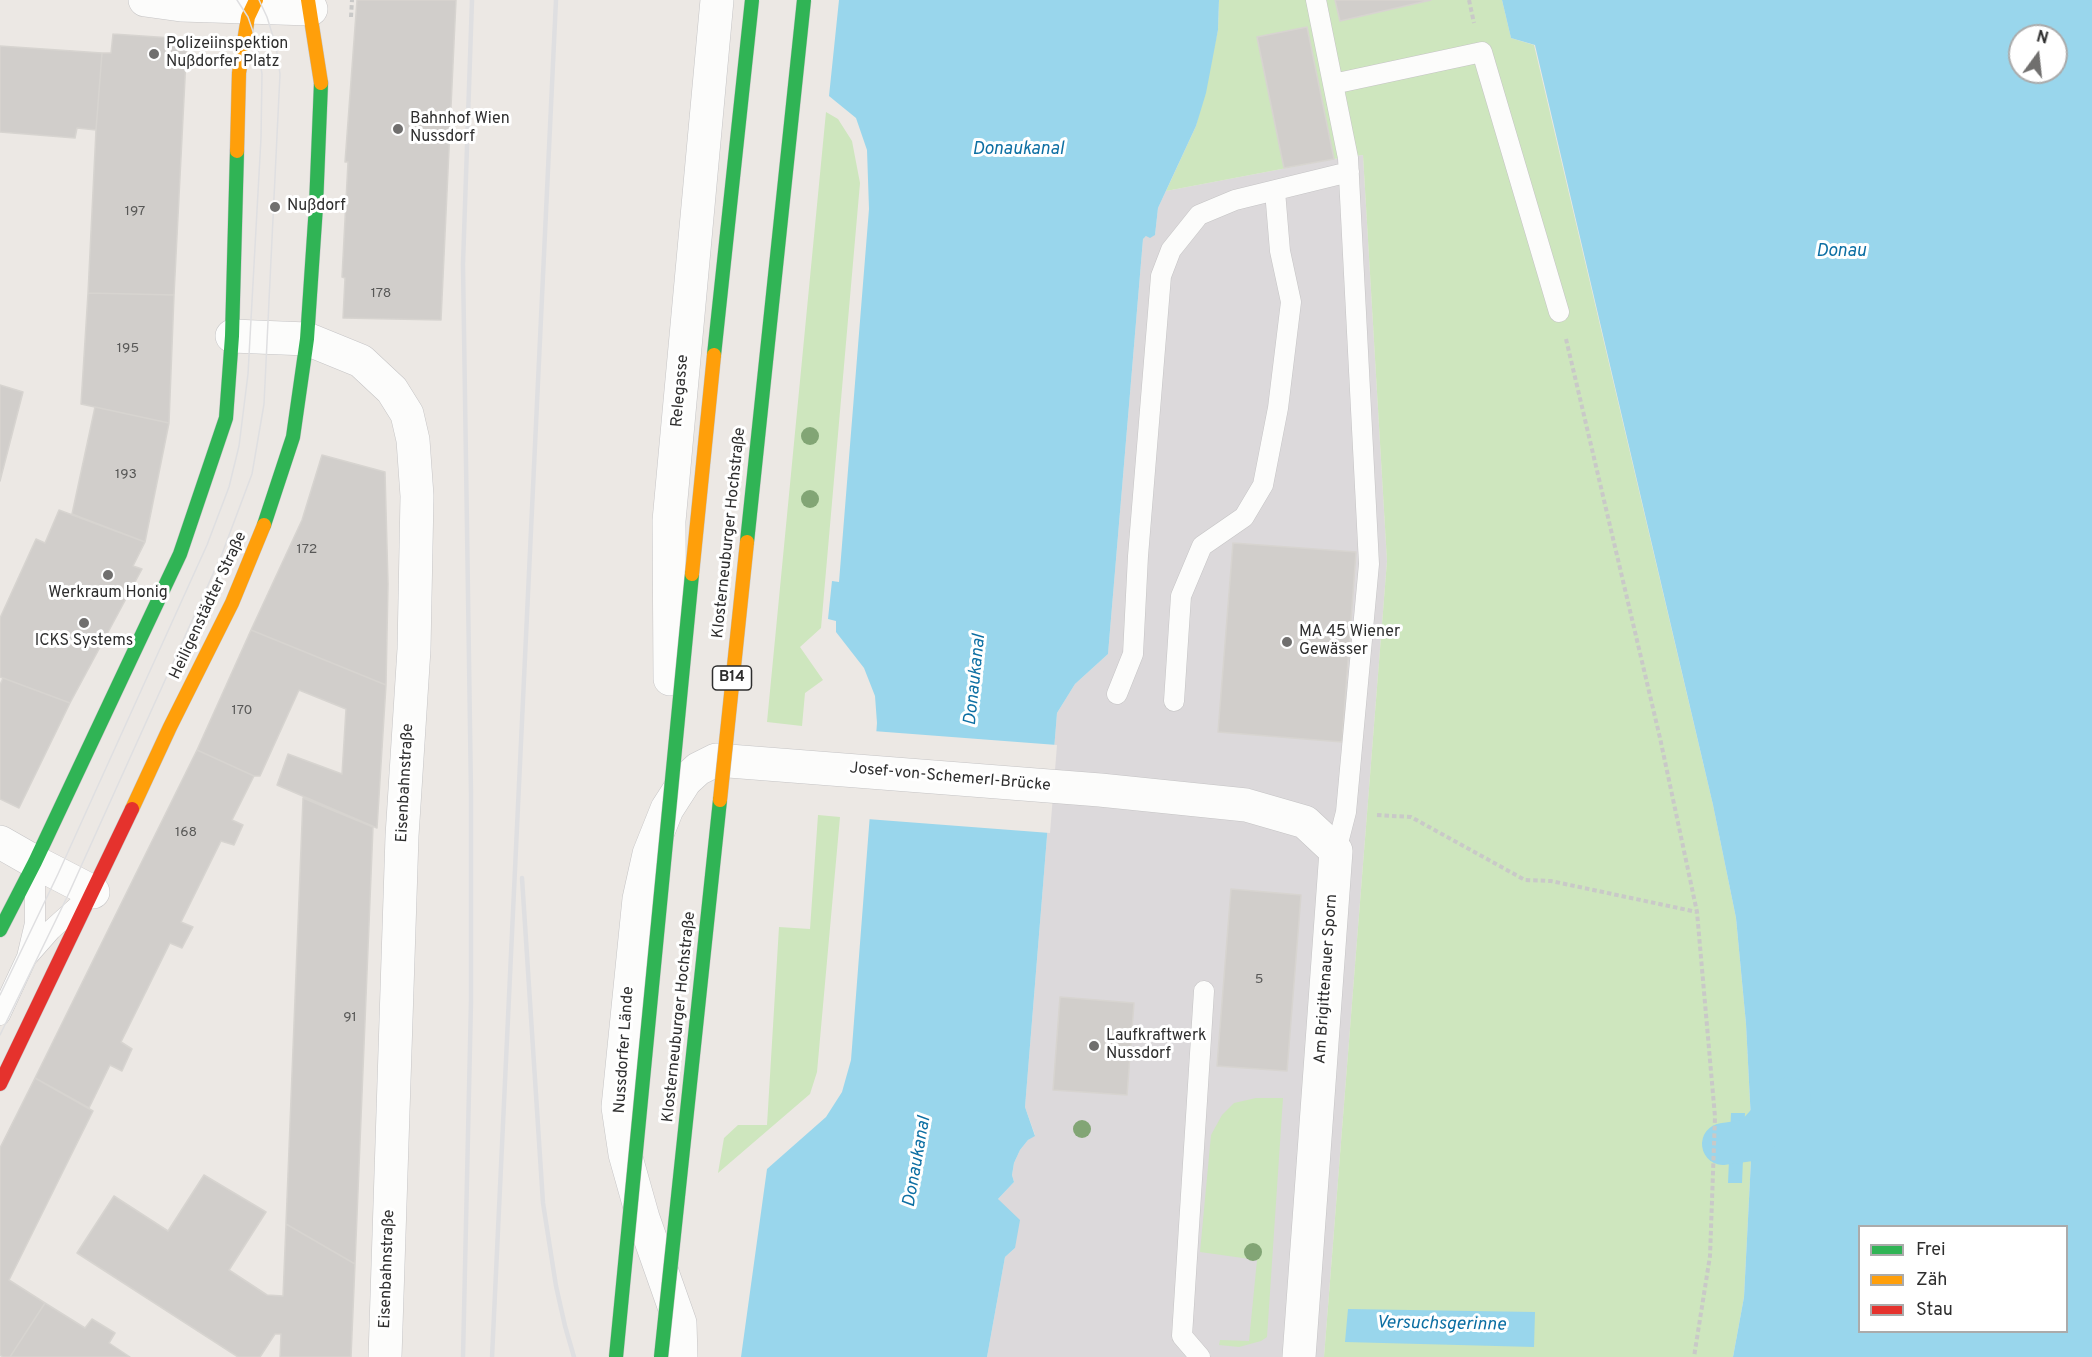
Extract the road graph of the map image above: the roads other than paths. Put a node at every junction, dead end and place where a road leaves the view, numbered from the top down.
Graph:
1 (145, 0) edge
2 (717, 0) edge
3 (752, 0) edge
4 (804, 0) edge
5 (1316, 0) edge
6 (254, 4) edge
7 (309, 4) edge
8 (1333, 84) junction
9 (1349, 172) junction
10 (1275, 191) junction
11 (1559, 312) road end
12 (232, 336) junction
13 (307, 339) junction
14 (1117, 694) dead end
15 (1174, 701) dead end
16 (685, 781) junction
17 (0, 842) edge
18 (1336, 850) junction
19 (35, 862) junction
20 (93, 892) junction
21 (0, 930) edge
22 (27, 957) junction
23 (1204, 991) dead end
24 (0, 1015) edge
25 (0, 1084) edge
26 (385, 1357) edge
27 (616, 1357) edge
28 (661, 1357) edge
29 (681, 1357) edge
30 (1200, 1357) edge
31 (1299, 1357) edge

1 - 6 street
2 - 16 street, Relegasse
3 - 27 main road, Klosterneuburger Hochstraße, bridge
4 - 28 main road, Klosterneuburger Hochstraße / B14, bridge
5 - 8 lane
6 - 7 street
6 - 12 main road
7 - 13 main road, Heiligenstädter Straße
8 - 9 lane
8 - 11 lane
9 - 10 lane
9 - 18 lane
10 - 14 lane
10 - 15 lane
12 - 13 street, Eisenbahnstraße
12 - 19 main road
13 - 20 main road, Heiligenstädter Straße
13 - 26 street, Eisenbahnstraße
16 - 18 street, Josef-von-Schemerl-Brücke
16 - 29 street, Nussdorfer Lände
17 - 19 street
18 - 31 street, Am Brigittenauer Sporn
19 - 20 street
19 - 21 main road
19 - 22 lane
20 - 22 lane
20 - 25 main road, Heiligenstädter Straße
22 - 24 lane
23 - 30 lane

